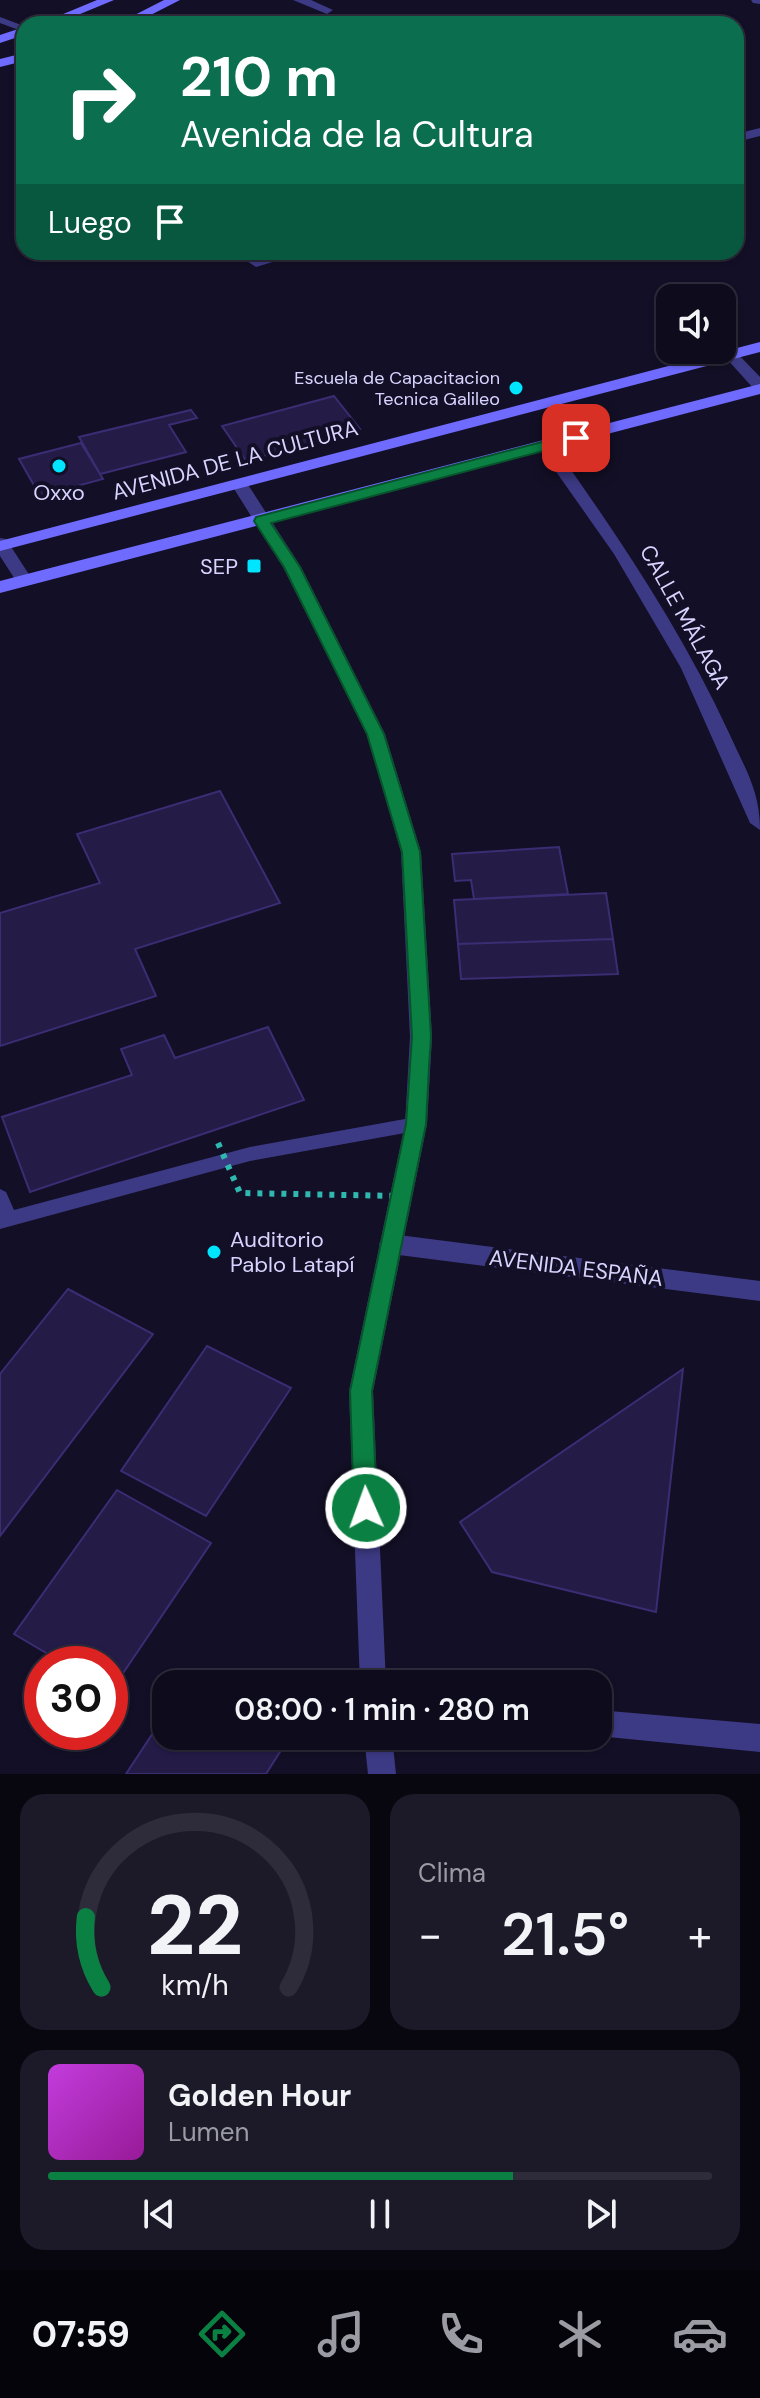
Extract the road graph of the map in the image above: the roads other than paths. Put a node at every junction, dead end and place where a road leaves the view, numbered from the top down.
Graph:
1 (108, 0) edge
2 (174, 0) edge
3 (299, 0) edge
4 (327, 10) dead end
5 (66, 16) edge
6 (140, 16) edge
7 (760, 347) edge
8 (736, 354) edge
9 (736, 361) edge
10 (697, 364) edge
11 (760, 388) edge
12 (546, 446) junction
13 (239, 484) junction
14 (262, 521) junction
15 (0, 545) edge
16 (24, 580) junction
17 (0, 587) edge
18 (760, 823) edge
19 (416, 1124) junction
20 (0, 1197) edge
21 (5, 1220) edge
22 (391, 1244) junction
23 (760, 1291) edge
24 (372, 1670) edge
25 (612, 1724) edge
26 (760, 1738) edge
27 (379, 1750) edge
28 (382, 1774) edge

1 - 5 main road
2 - 6 main road
3 - 4 street
7 - 8 main road, AVENIDA DE LA CULTURA
9 - 11 street
10 - 13 main road, AVENIDA DE LA CULTURA
11 - 12 main road
12 - 14 main road
12 - 18 street, CALLE MÁLAGA
13 - 14 street
13 - 15 main road, AVENIDA DE LA CULTURA
14 - 16 main road
14 - 19 street
15 - 16 street
16 - 17 main road
19 - 21 lane
19 - 22 street
20 - 21 lane
22 - 23 street, AVENIDA ESPAÑA
22 - 24 street
25 - 26 street
27 - 28 street

